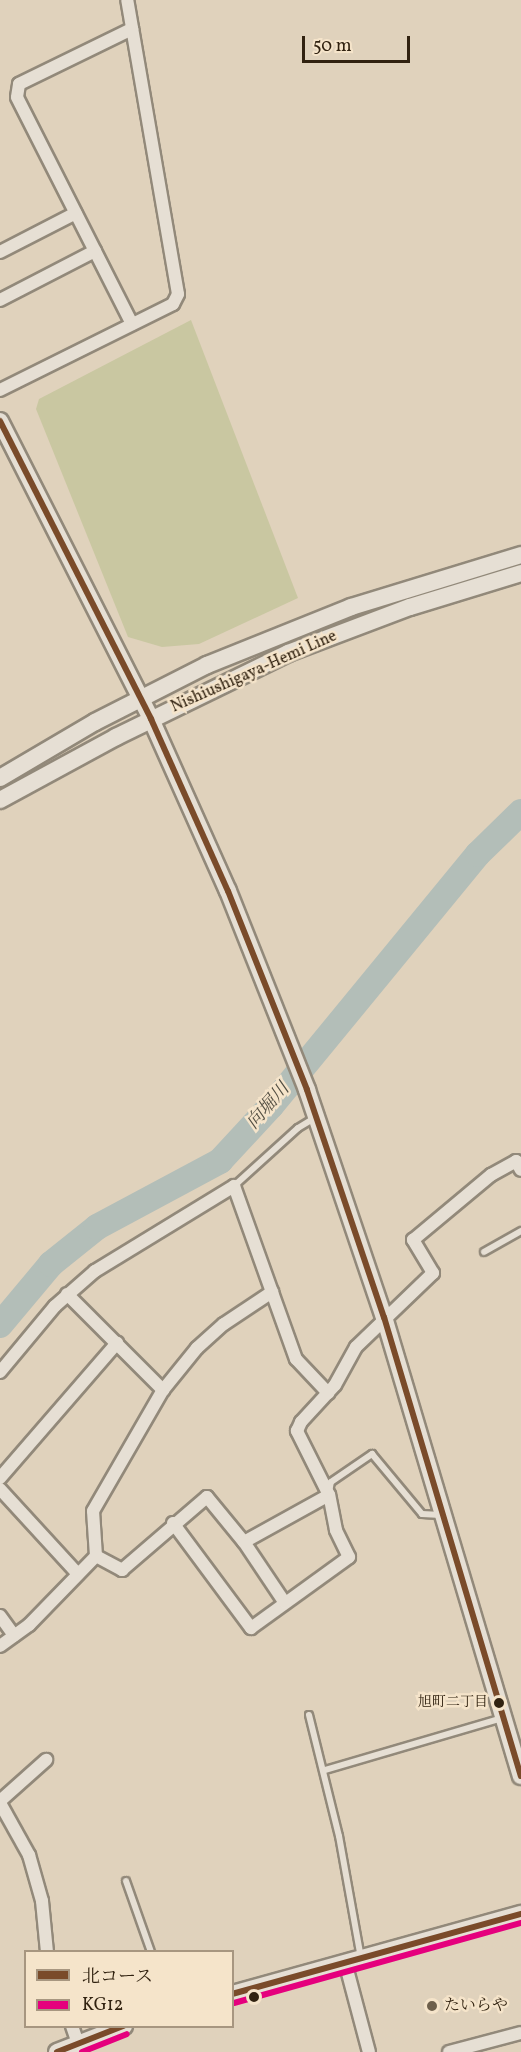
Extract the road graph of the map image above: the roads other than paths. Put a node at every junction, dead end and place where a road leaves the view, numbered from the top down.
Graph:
1 (127, 0) edge
2 (132, 29) junction
3 (76, 213) junction
4 (95, 251) junction
5 (0, 252) edge
6 (0, 300) edge
7 (132, 324) junction
8 (0, 390) edge
9 (0, 421) edge
10 (521, 555) edge
11 (521, 573) edge
12 (141, 697) junction
13 (151, 719) junction
14 (0, 778) edge
15 (0, 800) edge
16 (316, 1117) junction
17 (521, 1170) edge
18 (234, 1186) junction
19 (521, 1232) edge
20 (484, 1252) dead end
21 (272, 1292) junction
22 (67, 1294) junction
23 (384, 1317) junction
24 (117, 1343) junction
25 (0, 1372) edge
26 (163, 1390) junction
27 (328, 1393) junction
28 (0, 1478) edge
29 (0, 1489) edge
30 (328, 1495) junction
31 (443, 1515) junction
32 (172, 1523) junction
33 (244, 1542) junction
34 (96, 1556) junction
35 (78, 1574) junction
36 (285, 1603) junction
37 (0, 1616) edge
38 (14, 1635) junction
39 (0, 1646) edge
40 (309, 1715) dead end
41 (503, 1718) junction
42 (46, 1760) dead end
43 (325, 1770) junction
44 (521, 1776) edge
45 (0, 1802) edge
46 (126, 1881) dead end
47 (521, 1914) edge
48 (47, 1950) edge
49 (150, 1950) edge
50 (353, 1960) junction
51 (234, 1993) edge
52 (73, 2028) edge
53 (119, 2028) edge
54 (521, 2034) edge
55 (78, 2043) junction
56 (471, 2049) edge
57 (57, 2052) edge
58 (369, 2052) edge
59 (449, 2052) edge

1 - 2 street
2 - 3 street
2 - 7 street
3 - 4 street
3 - 5 street
4 - 6 street
4 - 7 street
7 - 8 street
9 - 12 street
10 - 12 street, Nishiushigaya-Hemi Line
11 - 13 street, Nishiushigaya-Hemi Line
12 - 13 street
12 - 14 street, Nishiushigaya-Hemi Line
13 - 15 street, Nishiushigaya-Hemi Line
13 - 16 street
16 - 18 lane
16 - 23 street
17 - 23 street
18 - 21 street
18 - 22 street
19 - 20 lane
21 - 26 street
21 - 27 street
22 - 24 street
22 - 25 street
23 - 27 street
23 - 31 street
24 - 26 street
24 - 28 street
26 - 34 street
27 - 30 street
29 - 35 street
30 - 31 lane
30 - 33 street
30 - 36 street
31 - 41 street
32 - 33 street
32 - 34 street
32 - 36 street
33 - 36 street
34 - 35 street
35 - 38 street
37 - 38 street
38 - 39 street
40 - 43 lane
41 - 43 lane
41 - 44 street
42 - 45 street
43 - 50 lane
45 - 48 street
46 - 49 lane
47 - 50 street
50 - 51 street
50 - 58 street
52 - 55 street
53 - 55 street
54 - 56 street
55 - 57 street
56 - 59 street

